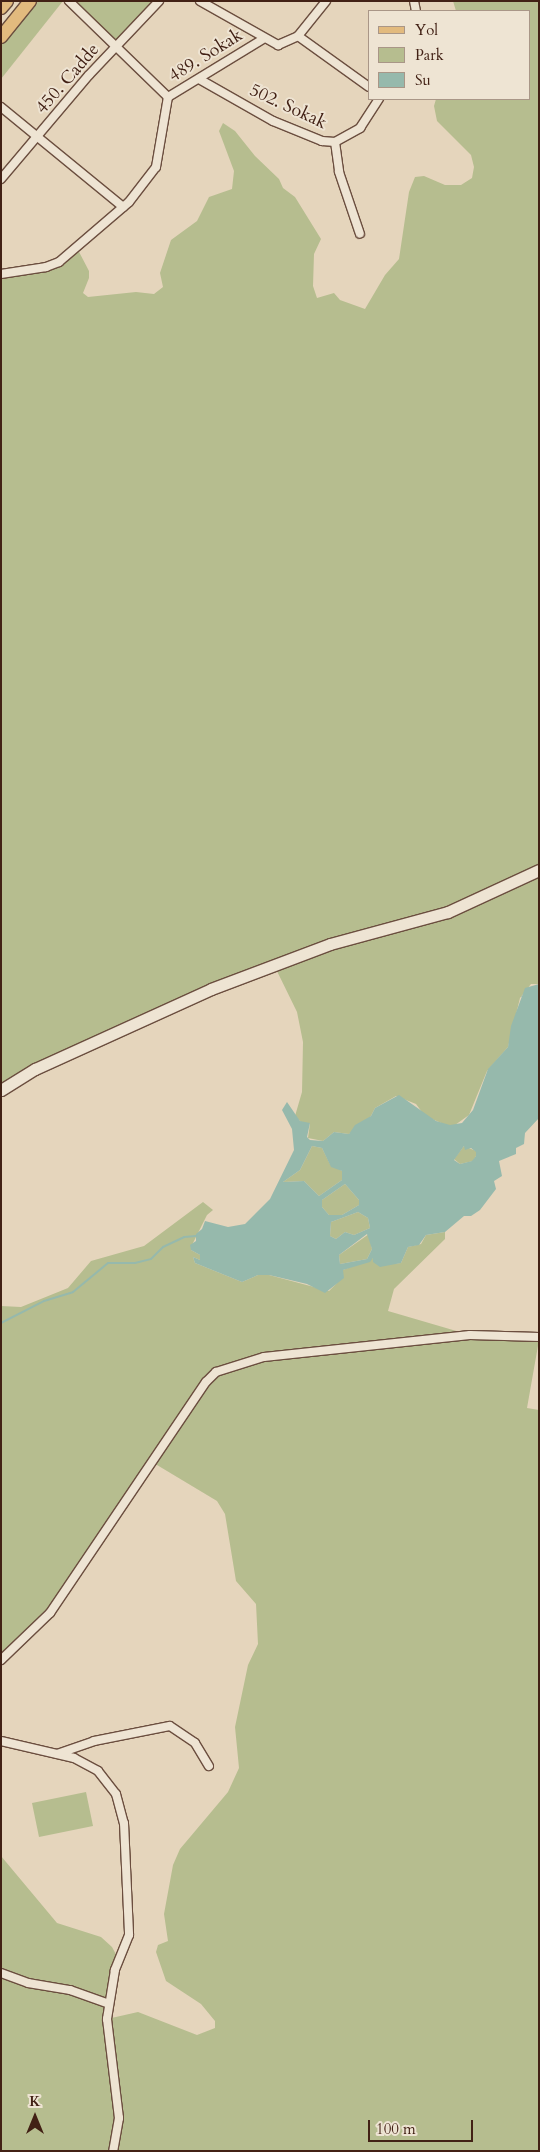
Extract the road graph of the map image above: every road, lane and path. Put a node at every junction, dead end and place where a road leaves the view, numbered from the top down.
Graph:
1 (7, 1) edge
2 (30, 1) edge
3 (69, 1) edge
4 (159, 1) edge
5 (200, 1) edge
6 (326, 1) edge
7 (1, 8) edge
8 (298, 36) junction
9 (1, 37) edge
10 (263, 39) junction
11 (117, 45) junction
12 (199, 79) junction
13 (368, 86) edge
14 (168, 98) junction
15 (378, 100) edge
16 (1, 107) edge
17 (37, 137) junction
18 (336, 142) junction
19 (1, 179) edge
20 (123, 207) junction
21 (360, 234) dead end
22 (1, 274) edge
23 (539, 870) edge
24 (1, 1090) edge
25 (539, 1337) edge
26 (1, 1660) edge
27 (1, 1741) edge
28 (58, 1754) junction
29 (209, 1766) dead end
30 (1, 1973) edge
31 (108, 2004) junction
32 (113, 2151) edge

1 - 7 main road
2 - 9 main road
3 - 11 street
4 - 11 street, 450. Cadde
5 - 10 street
6 - 8 street
8 - 10 street
8 - 13 street
10 - 12 street, 489. Sokak
11 - 14 street
11 - 17 street, 450. Cadde
12 - 14 street, 489. Sokak
12 - 18 street, 502. Sokak
14 - 20 street, 489. Sokak
15 - 18 street, 502. Sokak
16 - 17 street
17 - 19 street, 450. Cadde
17 - 20 street
18 - 21 street
20 - 22 street, 489. Sokak
23 - 24 street
25 - 26 street
27 - 28 street
28 - 29 street
28 - 31 street
30 - 31 street
31 - 32 street

